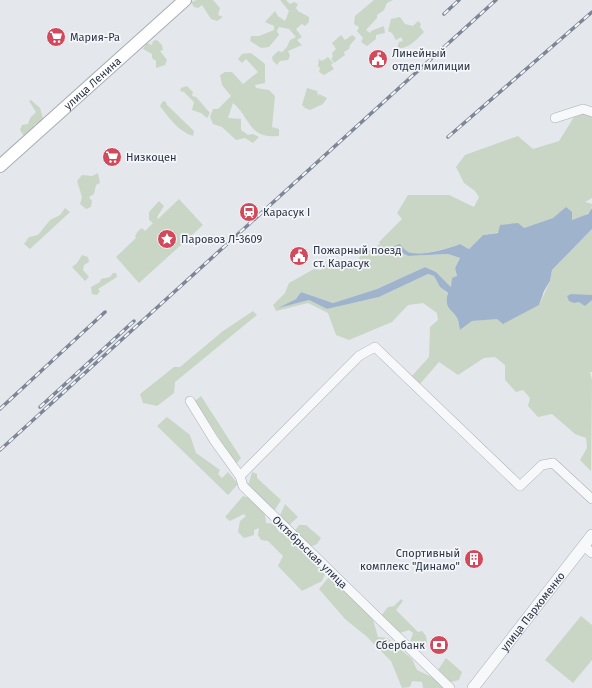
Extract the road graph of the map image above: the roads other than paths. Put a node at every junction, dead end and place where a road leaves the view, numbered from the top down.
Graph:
1 (185, 0) edge
2 (592, 112) edge
3 (555, 118) dead end
4 (0, 166) edge
5 (190, 401) dead end
6 (240, 476) junction
7 (592, 499) edge
8 (592, 535) edge
9 (588, 550) edge
10 (450, 688) edge
11 (473, 688) edge

1 - 4 main road, улица Ленина
2 - 3 street
5 - 6 street, Октябрьская улица
6 - 7 street
6 - 10 street, Октябрьская улица
8 - 9 street, улица Пархоменко
9 - 11 street, улица Пархоменко

